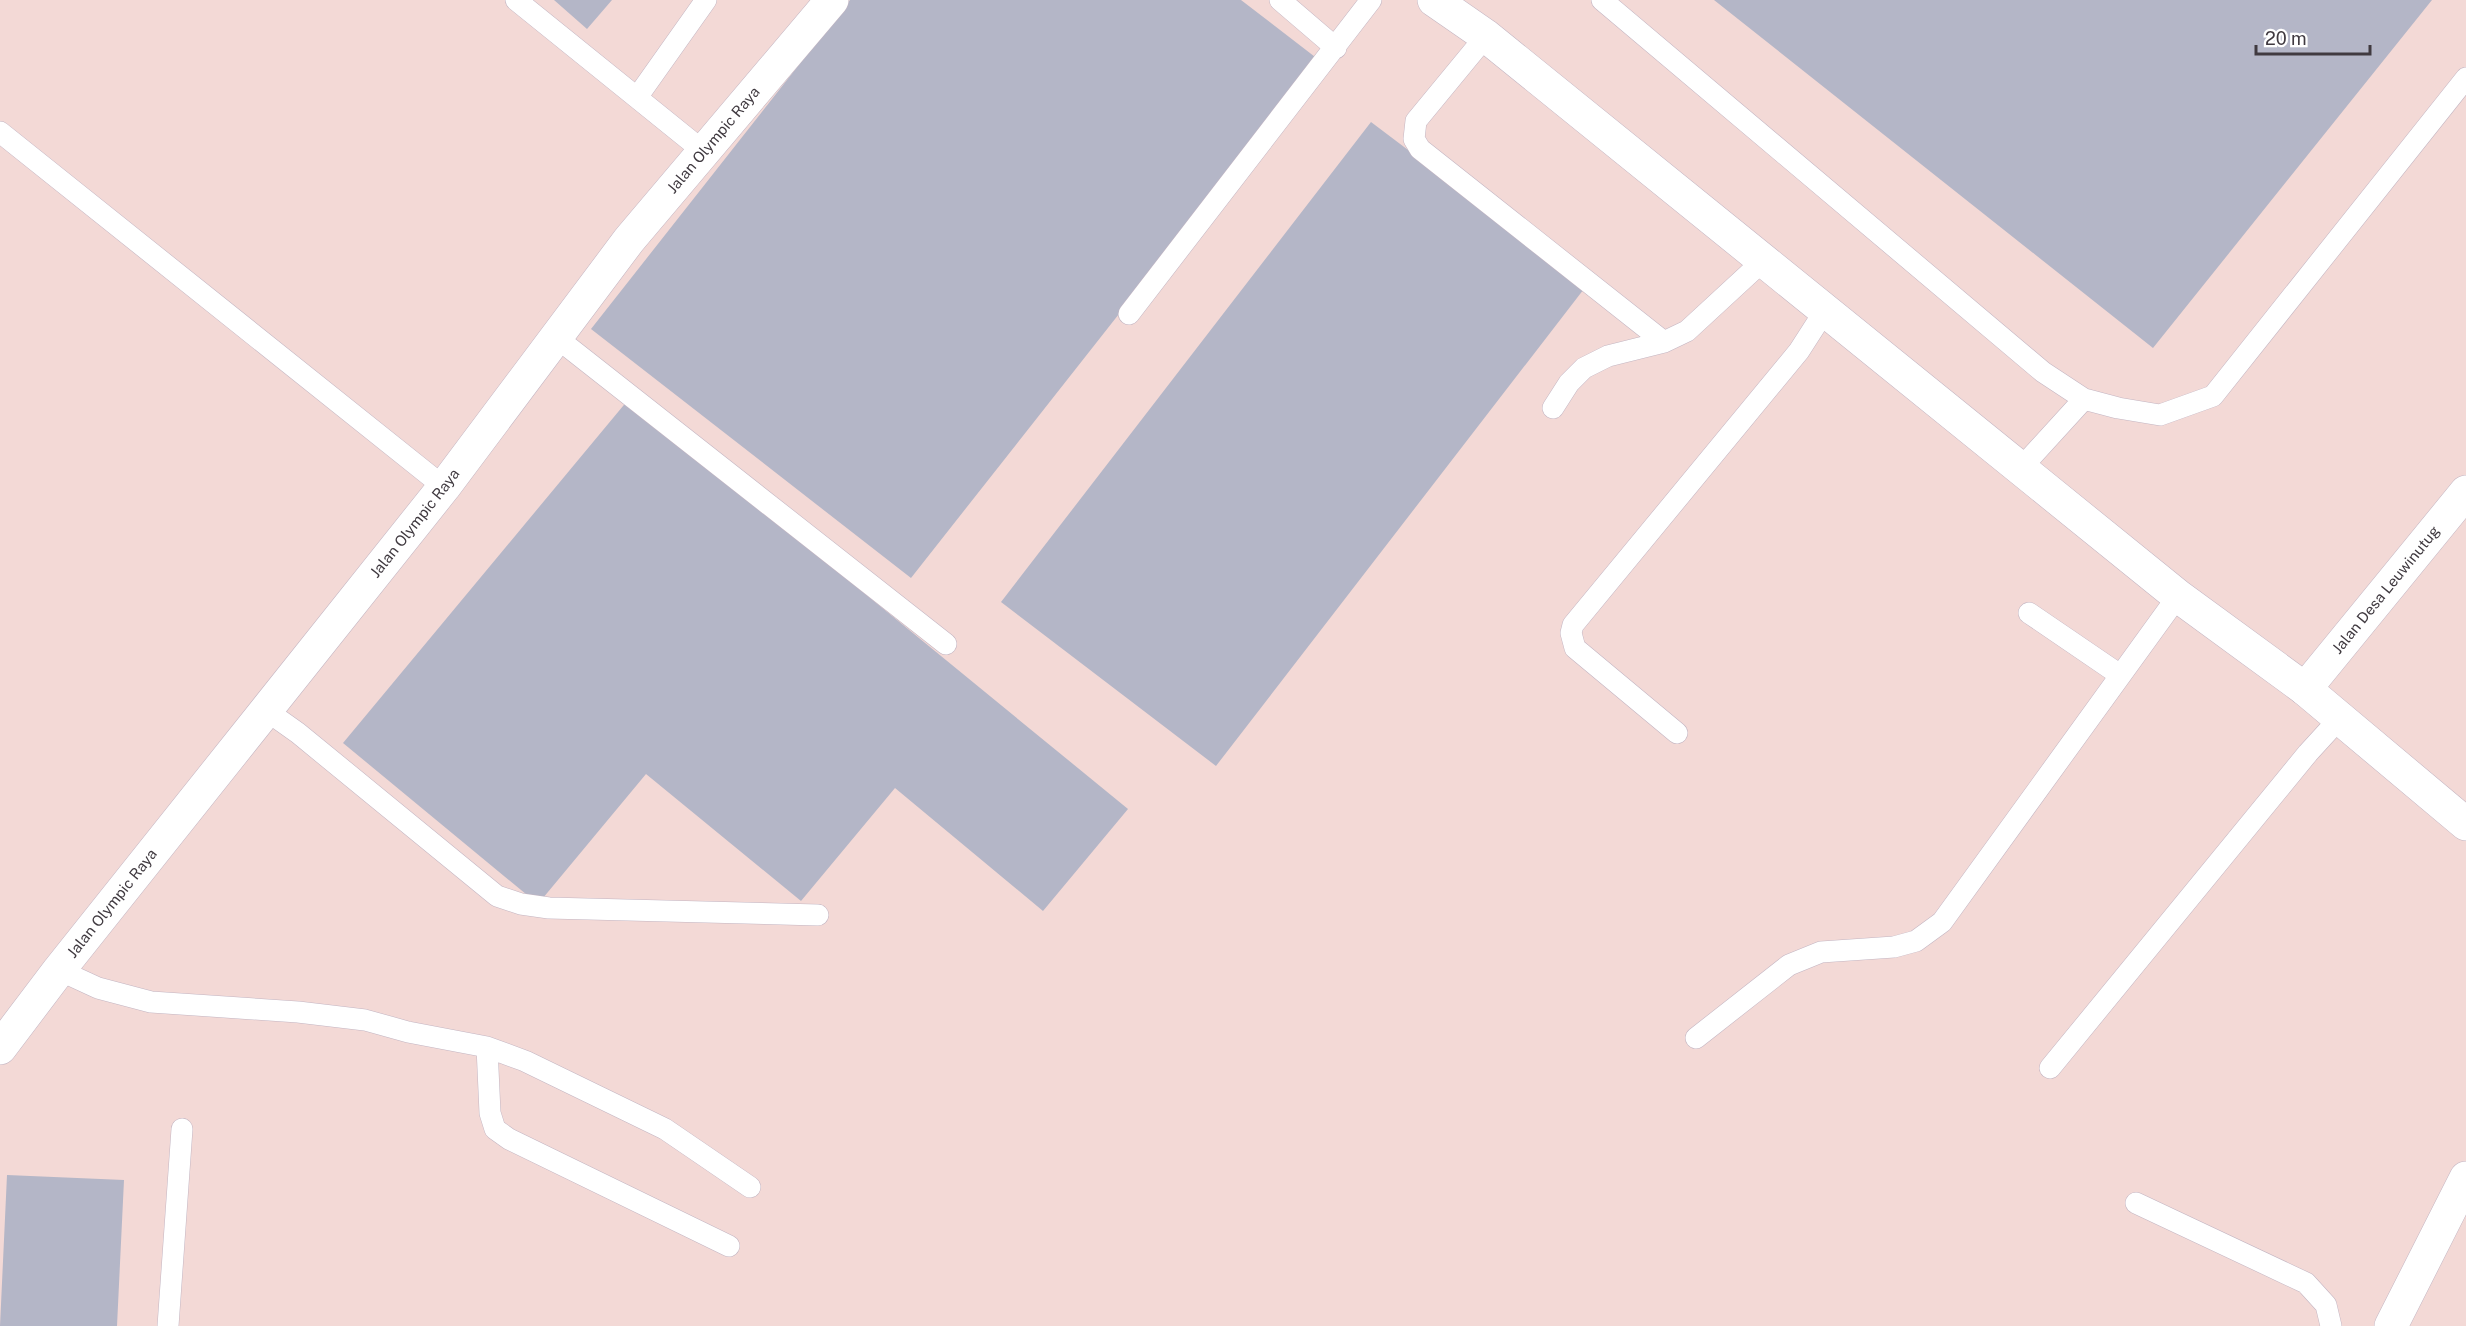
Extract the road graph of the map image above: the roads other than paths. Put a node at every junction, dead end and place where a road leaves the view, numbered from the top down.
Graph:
1 (516, 0) edge
2 (706, 0) edge
3 (832, 0) edge
4 (1280, 0) edge
5 (1371, 0) edge
6 (1434, 0) edge
7 (1602, 0) edge
8 (1486, 36) junction
9 (1336, 48) junction
10 (2466, 78) edge
11 (638, 96) junction
12 (0, 132) edge
13 (703, 151) junction
14 (1764, 260) junction
15 (1826, 309) junction
16 (1129, 314) dead end
17 (557, 338) junction
18 (1664, 342) junction
19 (2084, 399) junction
20 (1553, 408) dead end
21 (2020, 468) junction
22 (444, 487) junction
23 (2466, 492) edge
24 (2178, 596) junction
25 (2029, 613) dead end
26 (946, 644) dead end
27 (2120, 675) junction
28 (2305, 689) junction
29 (267, 711) junction
30 (2340, 718) junction
31 (1677, 733) dead end
32 (2466, 824) edge
33 (818, 915) dead end
34 (59, 970) junction
35 (1696, 1038) dead end
36 (487, 1047) junction
37 (0, 1048) edge
38 (2050, 1068) dead end
39 (182, 1129) dead end
40 (2466, 1178) edge
41 (750, 1187) dead end
42 (2136, 1203) dead end
43 (729, 1246) dead end
44 (168, 1326) edge
45 (2331, 1326) edge
46 (2391, 1326) edge

1 - 11 lane
2 - 11 lane
3 - 13 street, Jalan Olympic Raya
4 - 9 lane
5 - 9 lane
6 - 8 street
7 - 19 lane
8 - 14 street
8 - 18 lane
9 - 16 lane
10 - 19 lane
11 - 13 lane
12 - 22 lane
13 - 17 street, Jalan Olympic Raya
14 - 15 street
14 - 18 lane
15 - 21 street
15 - 31 lane
17 - 22 street, Jalan Olympic Raya
17 - 26 lane
18 - 20 lane
19 - 21 lane
21 - 24 street
22 - 29 street, Jalan Olympic Raya
23 - 28 street, Jalan Desa Leuwinutug
24 - 27 lane
24 - 28 street
25 - 27 lane
27 - 35 lane
28 - 30 street
29 - 33 lane
29 - 34 street, Jalan Olympic Raya
30 - 32 street
30 - 38 lane
34 - 36 lane
34 - 37 street, Jalan Olympic Raya
36 - 41 lane
36 - 43 lane
39 - 44 lane
40 - 46 street
42 - 45 lane

